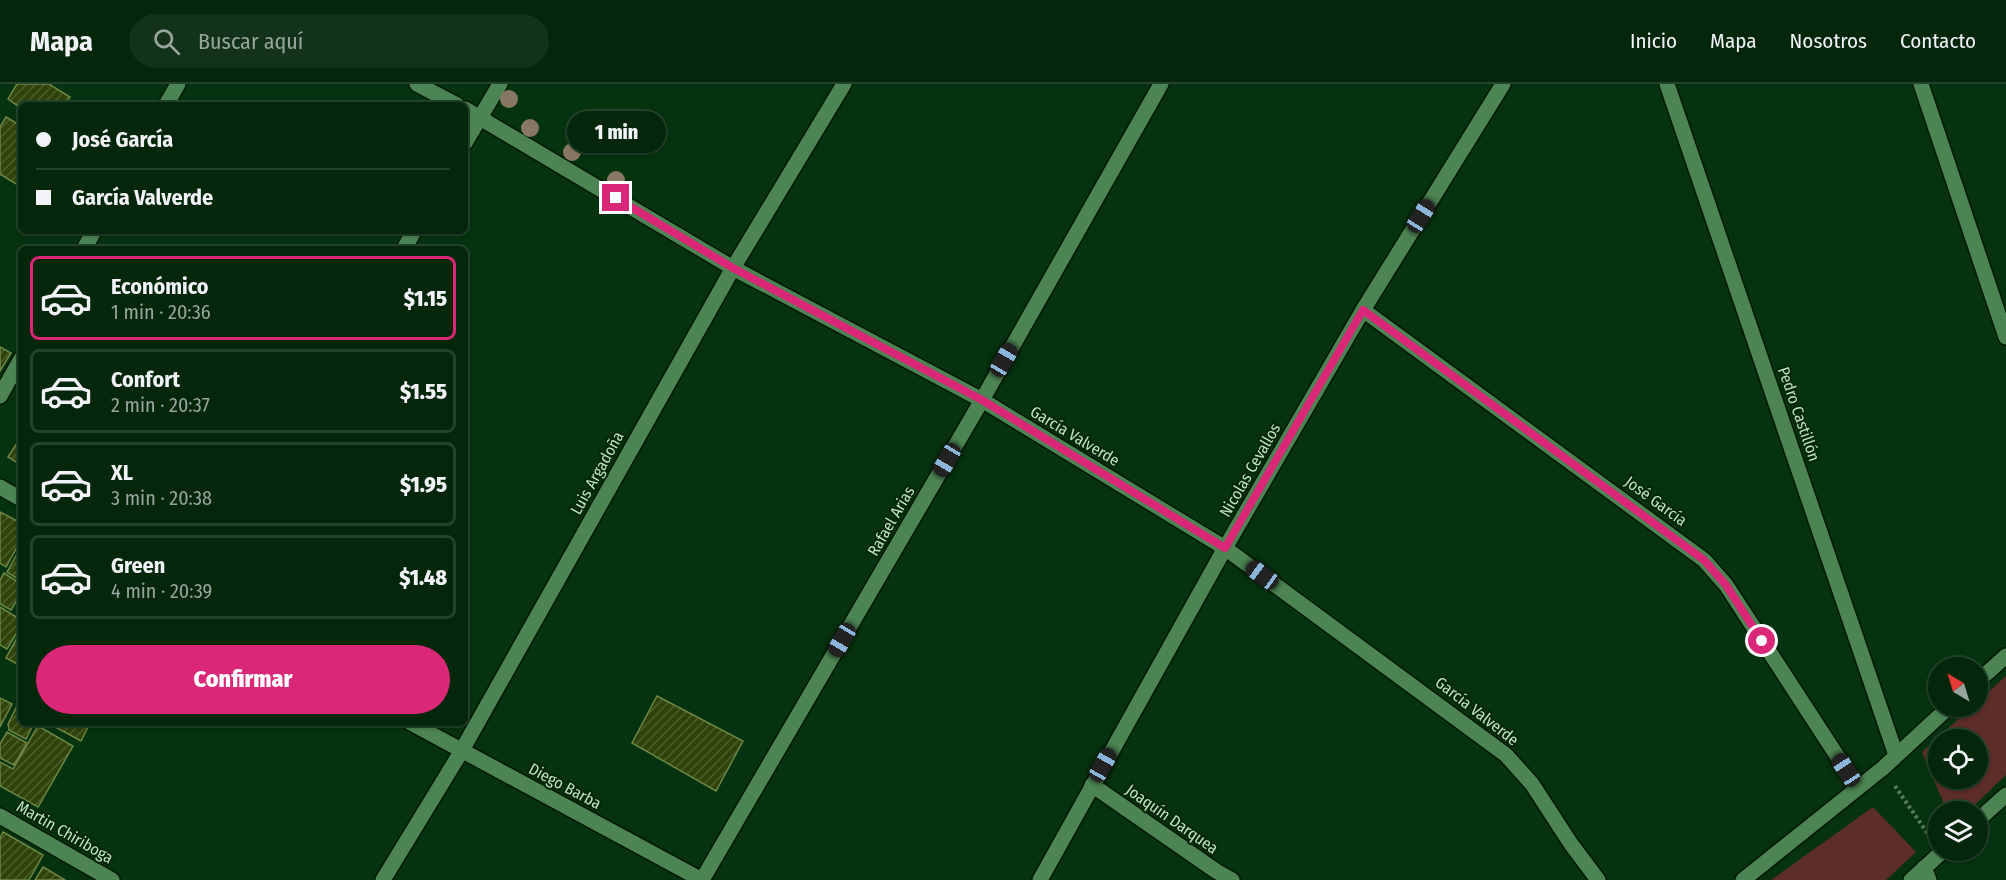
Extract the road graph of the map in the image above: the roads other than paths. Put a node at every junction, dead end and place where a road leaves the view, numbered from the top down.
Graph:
1 (178, 84) edge
2 (417, 84) edge
3 (501, 84) edge
4 (844, 84) edge
5 (1161, 84) edge
6 (1503, 84) edge
7 (1667, 84) edge
8 (1921, 84) edge
9 (168, 102) edge
10 (451, 102) edge
11 (468, 111) edge
12 (480, 117) junction
13 (468, 138) edge
14 (733, 268) junction
15 (1363, 310) junction
16 (2006, 337) edge
17 (18, 364) edge
18 (0, 396) edge
19 (982, 400) junction
20 (0, 487) edge
21 (18, 497) edge
22 (1225, 548) junction
23 (2006, 656) edge
24 (1988, 672) edge
25 (1938, 717) edge
26 (416, 726) edge
27 (461, 752) junction
28 (1896, 755) junction
29 (1092, 785) junction
30 (1858, 788) junction
31 (2006, 795) edge
32 (1988, 811) edge
33 (0, 816) edge
34 (1927, 874) edge
35 (112, 880) edge
36 (383, 880) edge
37 (702, 880) edge
38 (1040, 880) edge
39 (1232, 880) edge
40 (1598, 880) edge
41 (1743, 880) edge
42 (1911, 880) edge

1 - 9 street
2 - 10 street
3 - 12 street
4 - 14 street, Luis Argadoña
5 - 19 street, Rafael Arias
6 - 15 street, Nicolas Cevallos
7 - 28 street, Pedro Castillón
8 - 16 street
11 - 12 street, García Valverde
12 - 13 street
12 - 14 street, García Valverde
14 - 19 street, García Valverde
14 - 27 street, Luis Argadoña
15 - 22 street, Nicolas Cevallos
15 - 30 street, José García
17 - 18 street
19 - 22 street, García Valverde
19 - 37 street, Rafael Arias
20 - 21 street
22 - 29 street, Nicolas Cevallos
22 - 40 street, García Valverde
23 - 24 street
25 - 28 street
26 - 27 street, Diego Barba
27 - 36 street, Luis Argadoña
27 - 37 street, Diego Barba
28 - 30 street
29 - 38 street, Nicolas Cevallos
29 - 39 street, Joaquín Darquea
30 - 41 street
31 - 32 street
33 - 35 street, Martin Chiriboga
34 - 42 street

